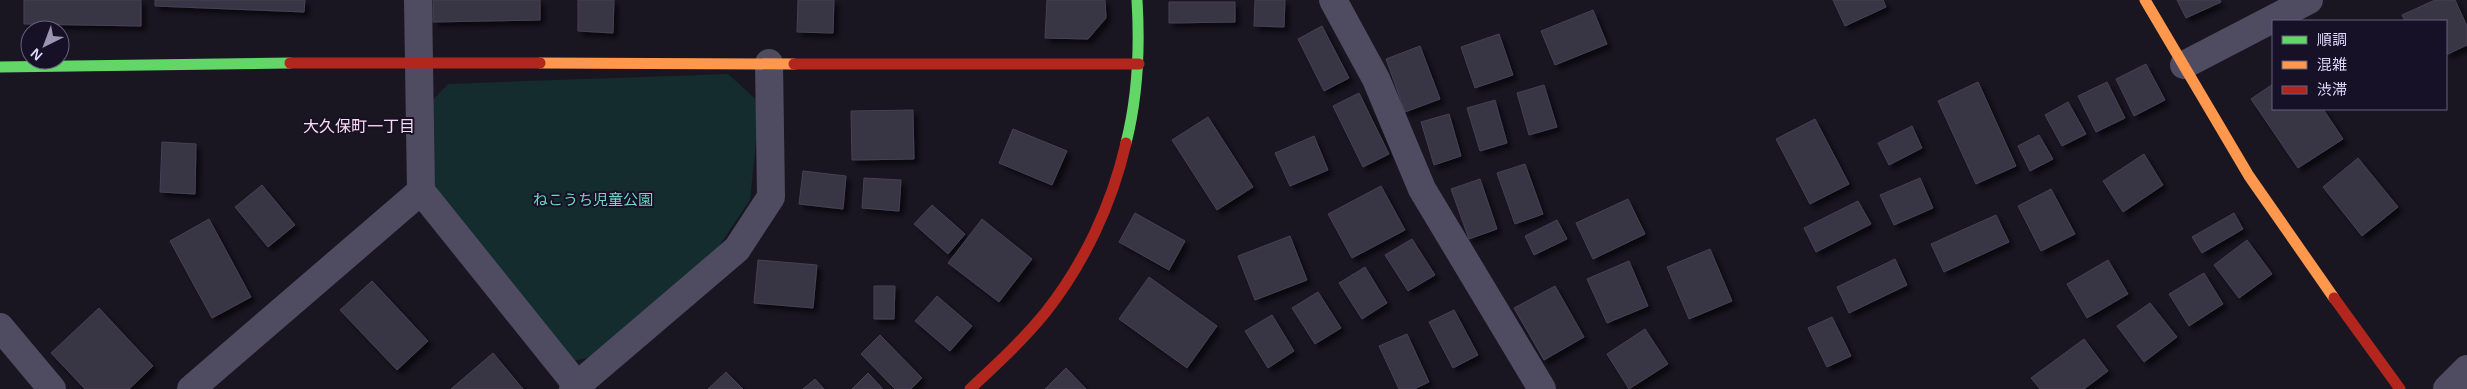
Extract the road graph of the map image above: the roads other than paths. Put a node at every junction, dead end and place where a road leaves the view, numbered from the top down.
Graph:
1 (418, 0) edge
2 (1137, 0) edge
3 (1333, 0) edge
4 (2145, 0) edge
5 (2309, 0) edge
6 (418, 63) junction
7 (769, 63) junction
8 (1138, 64) junction
9 (2184, 65) junction
10 (0, 67) edge
11 (421, 192) junction
12 (0, 327) edge
13 (2467, 369) edge
14 (577, 388) edge
15 (52, 389) edge
16 (192, 389) edge
17 (970, 389) edge
18 (1542, 389) edge
19 (2400, 389) edge
20 (2447, 389) edge

1 - 6 street
2 - 8 street
3 - 18 street
4 - 9 street
5 - 9 street
6 - 7 street
6 - 10 street
6 - 11 street
7 - 8 street
7 - 14 street
8 - 17 street
9 - 19 street
11 - 14 street
11 - 16 street
12 - 15 street
13 - 20 street

